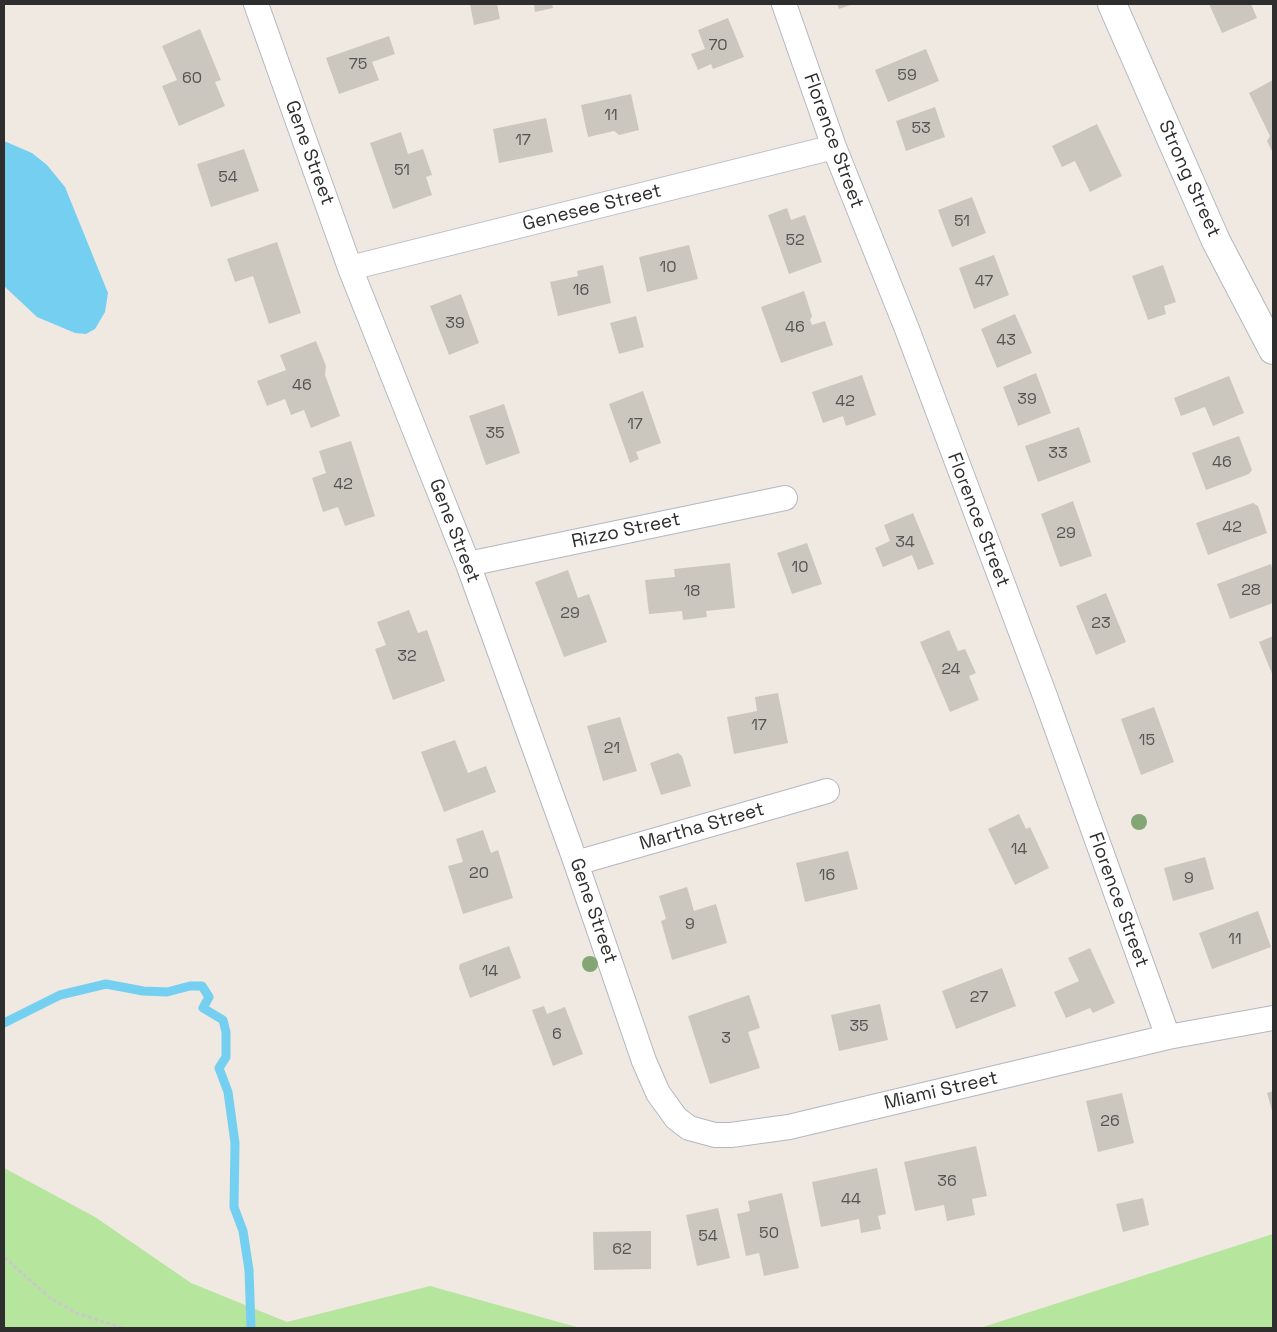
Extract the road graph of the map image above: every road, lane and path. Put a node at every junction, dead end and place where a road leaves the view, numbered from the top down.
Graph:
1 (256, 4) edge
2 (784, 4) edge
3 (1112, 4) edge
4 (834, 148) junction
5 (350, 268) junction
6 (1273, 350) edge
7 (785, 498) dead end
8 (468, 564) junction
9 (827, 791) dead end
10 (576, 863) junction
11 (1273, 1018) edge
12 (1168, 1037) junction
13 (644, 1061) joint
14 (4, 1257) edge
15 (123, 1328) edge

1 - 5 street, Gene Street
2 - 4 street, Florence Street
3 - 6 street, Strong Street
4 - 5 street, Genesee Street
4 - 12 street, Florence Street
5 - 8 street, Gene Street
7 - 8 street, Rizzo Street
8 - 10 street, Gene Street
9 - 10 street, Martha Street
10 - 13 street, Gene Street
11 - 12 street, Miami Street
12 - 13 street, Miami Street
14 - 15 path

